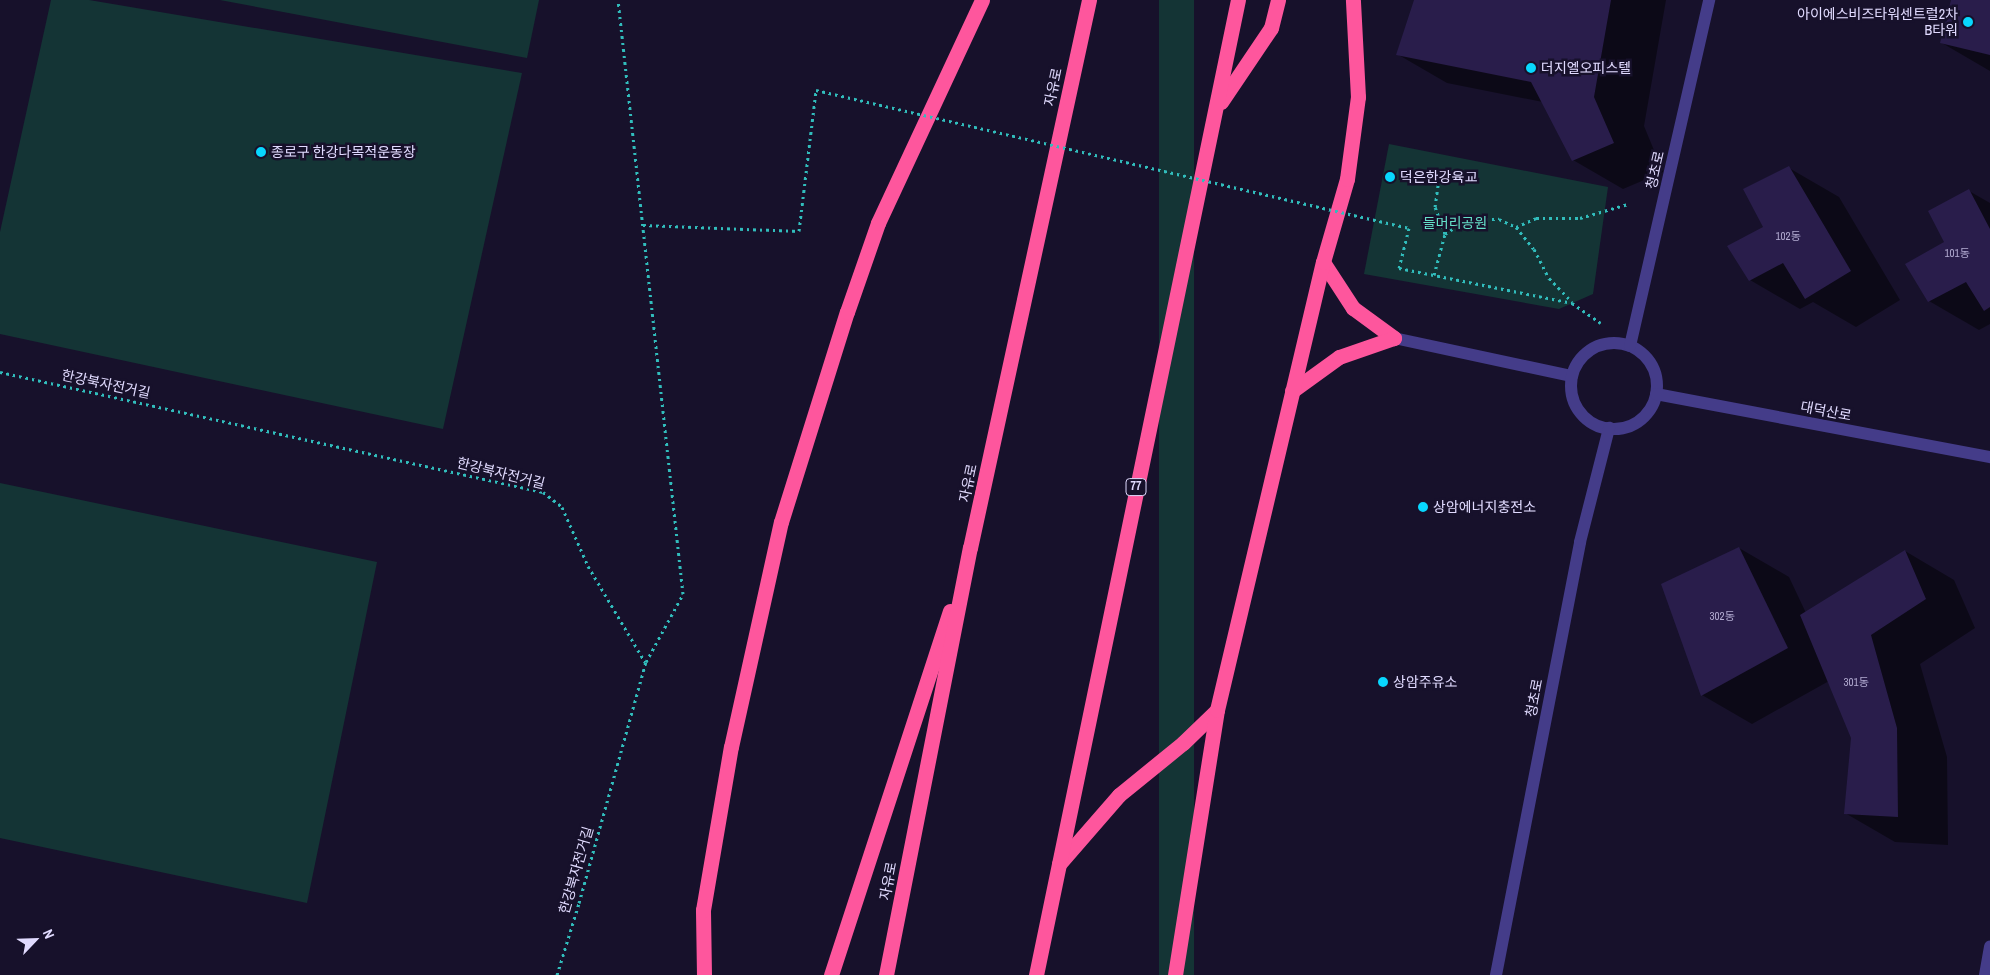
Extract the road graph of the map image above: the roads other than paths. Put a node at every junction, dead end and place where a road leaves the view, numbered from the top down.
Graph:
1 (982, 0) edge
2 (1088, 0) edge
3 (1238, 0) edge
4 (1278, 0) edge
5 (1353, 0) edge
6 (1708, 0) edge
7 (1216, 110) junction
8 (1323, 262) junction
9 (1394, 338) junction
10 (1630, 346) junction
11 (1572, 376) junction
12 (1292, 391) junction
13 (1656, 394) junction
14 (1609, 428) junction
15 (1990, 458) edge
16 (970, 548) junction
17 (1217, 710) junction
18 (1058, 865) junction
19 (1990, 946) edge
20 (704, 975) edge
21 (831, 975) edge
22 (886, 975) edge
23 (1036, 975) edge
24 (1175, 975) edge
25 (1496, 975) edge
26 (1985, 975) edge

1 - 20 highway
2 - 16 highway, 자유로
3 - 7 highway, 77
4 - 7 highway
5 - 8 highway
6 - 10 street, 청초로
7 - 18 highway, 77
8 - 9 highway
8 - 12 highway
9 - 11 street
9 - 12 highway
10 - 11 street
10 - 13 street
11 - 14 street
12 - 17 highway
13 - 14 street
13 - 15 street, 대덕산로
14 - 25 street, 청초로
16 - 21 highway
16 - 22 highway, 자유로
17 - 18 highway
17 - 24 highway
18 - 23 highway, 77
19 - 26 street

